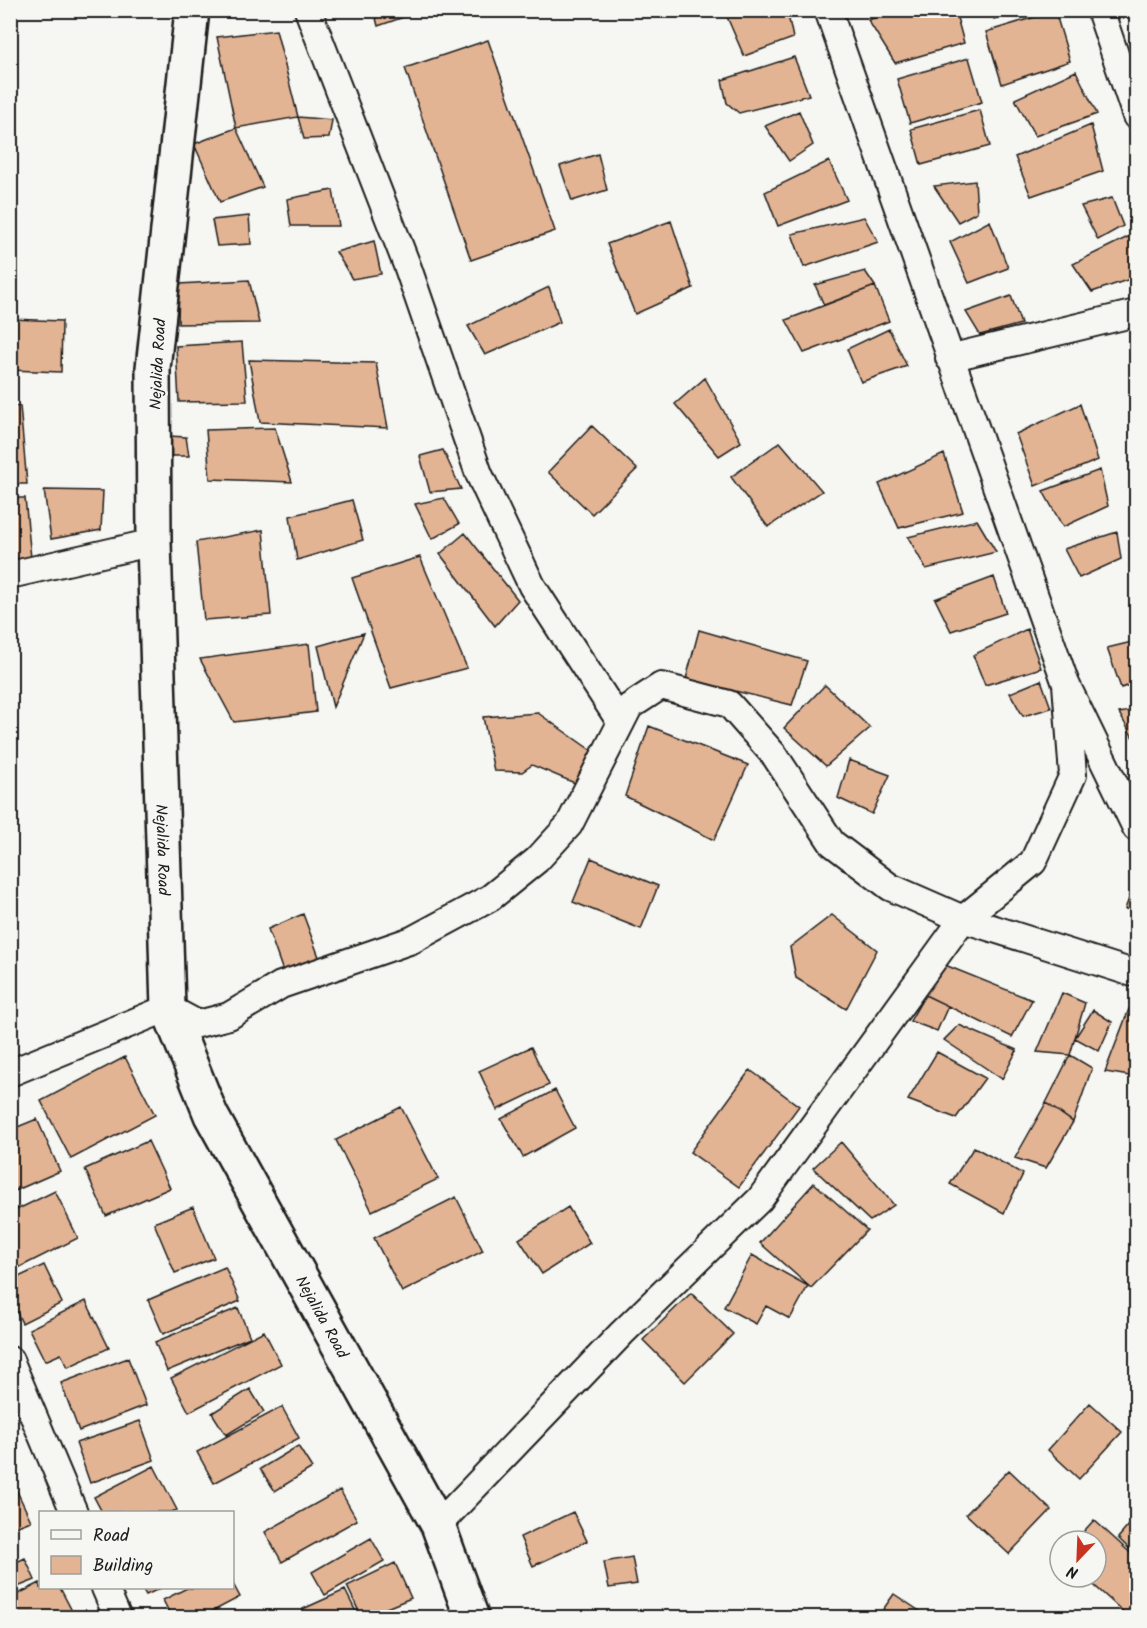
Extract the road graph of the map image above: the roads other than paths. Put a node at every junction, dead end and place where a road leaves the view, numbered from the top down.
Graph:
1 (192, 10) edge
2 (308, 10) edge
3 (828, 10) edge
4 (1100, 10) edge
5 (1137, 116) edge
6 (1137, 313) edge
7 (949, 358) junction
8 (154, 542) junction
9 (10, 574) edge
10 (1066, 684) junction
11 (621, 723) junction
12 (1136, 828) edge
13 (963, 919) junction
14 (1137, 974) edge
15 (168, 1008) junction
16 (10, 1073) edge
17 (10, 1360) edge
18 (74, 1511) edge
19 (438, 1525) junction
20 (106, 1589) edge
21 (118, 1617) edge
22 (471, 1617) edge

1 - 8 main road, Nejalida Road
2 - 11 street
3 - 7 street
4 - 5 street
6 - 7 street
7 - 10 street
8 - 9 street
8 - 15 main road, Nejalida Road
10 - 12 street
10 - 13 street
11 - 13 street
11 - 15 street
13 - 14 street
13 - 19 street
15 - 16 street
15 - 19 main road, Nejalida Road
17 - 18 street
19 - 22 main road, Nejalida Road
20 - 21 street

